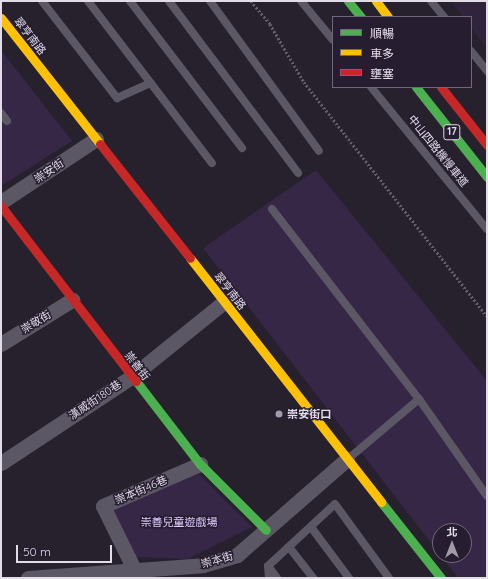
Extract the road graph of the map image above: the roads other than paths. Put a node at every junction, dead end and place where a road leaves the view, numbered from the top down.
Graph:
1 (42, 1) edge
2 (88, 1) edge
3 (130, 1) edge
4 (168, 1) edge
5 (210, 1) edge
6 (301, 1) edge
7 (348, 1) edge
8 (376, 1) edge
9 (431, 1) edge
10 (360, 16) edge
11 (387, 16) edge
12 (443, 16) edge
13 (1, 18) edge
14 (332, 39) edge
15 (472, 52) edge
16 (487, 71) edge
17 (151, 83) junction
18 (372, 88) edge
19 (417, 88) edge
20 (442, 88) edge
21 (1, 113) edge
22 (7, 121) dead end
23 (96, 139) junction
24 (487, 145) edge
25 (242, 148) dead end
26 (319, 151) dead end
27 (212, 163) dead end
28 (298, 173) dead end
29 (487, 177) edge
30 (1, 202) edge
31 (1, 206) edge
32 (272, 209) dead end
33 (487, 229) edge
34 (72, 300) junction
35 (224, 302) junction
36 (1, 344) edge
37 (131, 377) junction
38 (419, 399) junction
39 (347, 459) junction
40 (1, 463) edge
41 (200, 464) junction
42 (487, 496) edge
43 (311, 527) junction
44 (266, 530) junction
45 (289, 546) junction
46 (268, 566) junction
47 (134, 569) junction
48 (188, 572) edge
49 (119, 574) edge
50 (28, 578) edge
51 (269, 578) edge
52 (277, 578) edge
53 (313, 578) edge
54 (349, 578) edge
55 (389, 578) edge
56 (441, 578) edge

1 - 17 lane
2 - 17 lane
3 - 25 lane
4 - 28 lane
5 - 26 lane
6 - 14 lane
7 - 10 street
8 - 11 street
9 - 12 lane
13 - 23 street, 翠亨南路
15 - 16 lane
17 - 27 lane
18 - 33 lane, 中山四路機慢車道
19 - 29 street, 17
20 - 24 street, 17
21 - 22 lane
23 - 30 street, 崇安街
23 - 35 street, 翠亨南路
31 - 34 street, 崇善街
32 - 38 lane
34 - 36 street, 崇敬街
34 - 37 street, 崇善街
35 - 37 street, 漢威街180巷
35 - 39 street, 翠亨南路
37 - 40 street, 漢威街180巷
37 - 41 street, 崇善街
38 - 39 lane
38 - 42 lane
39 - 44 street, 崇本街
39 - 56 street, 翠亨南路
41 - 44 street, 崇善街
41 - 47 street, 崇本街46巷
43 - 45 lane
43 - 54 lane
43 - 55 lane
44 - 48 street, 崇本街
45 - 46 lane
45 - 53 lane
46 - 51 lane
46 - 52 lane
47 - 48 street, 崇本街
47 - 49 street, 崇本街
49 - 50 street, 崇本街

